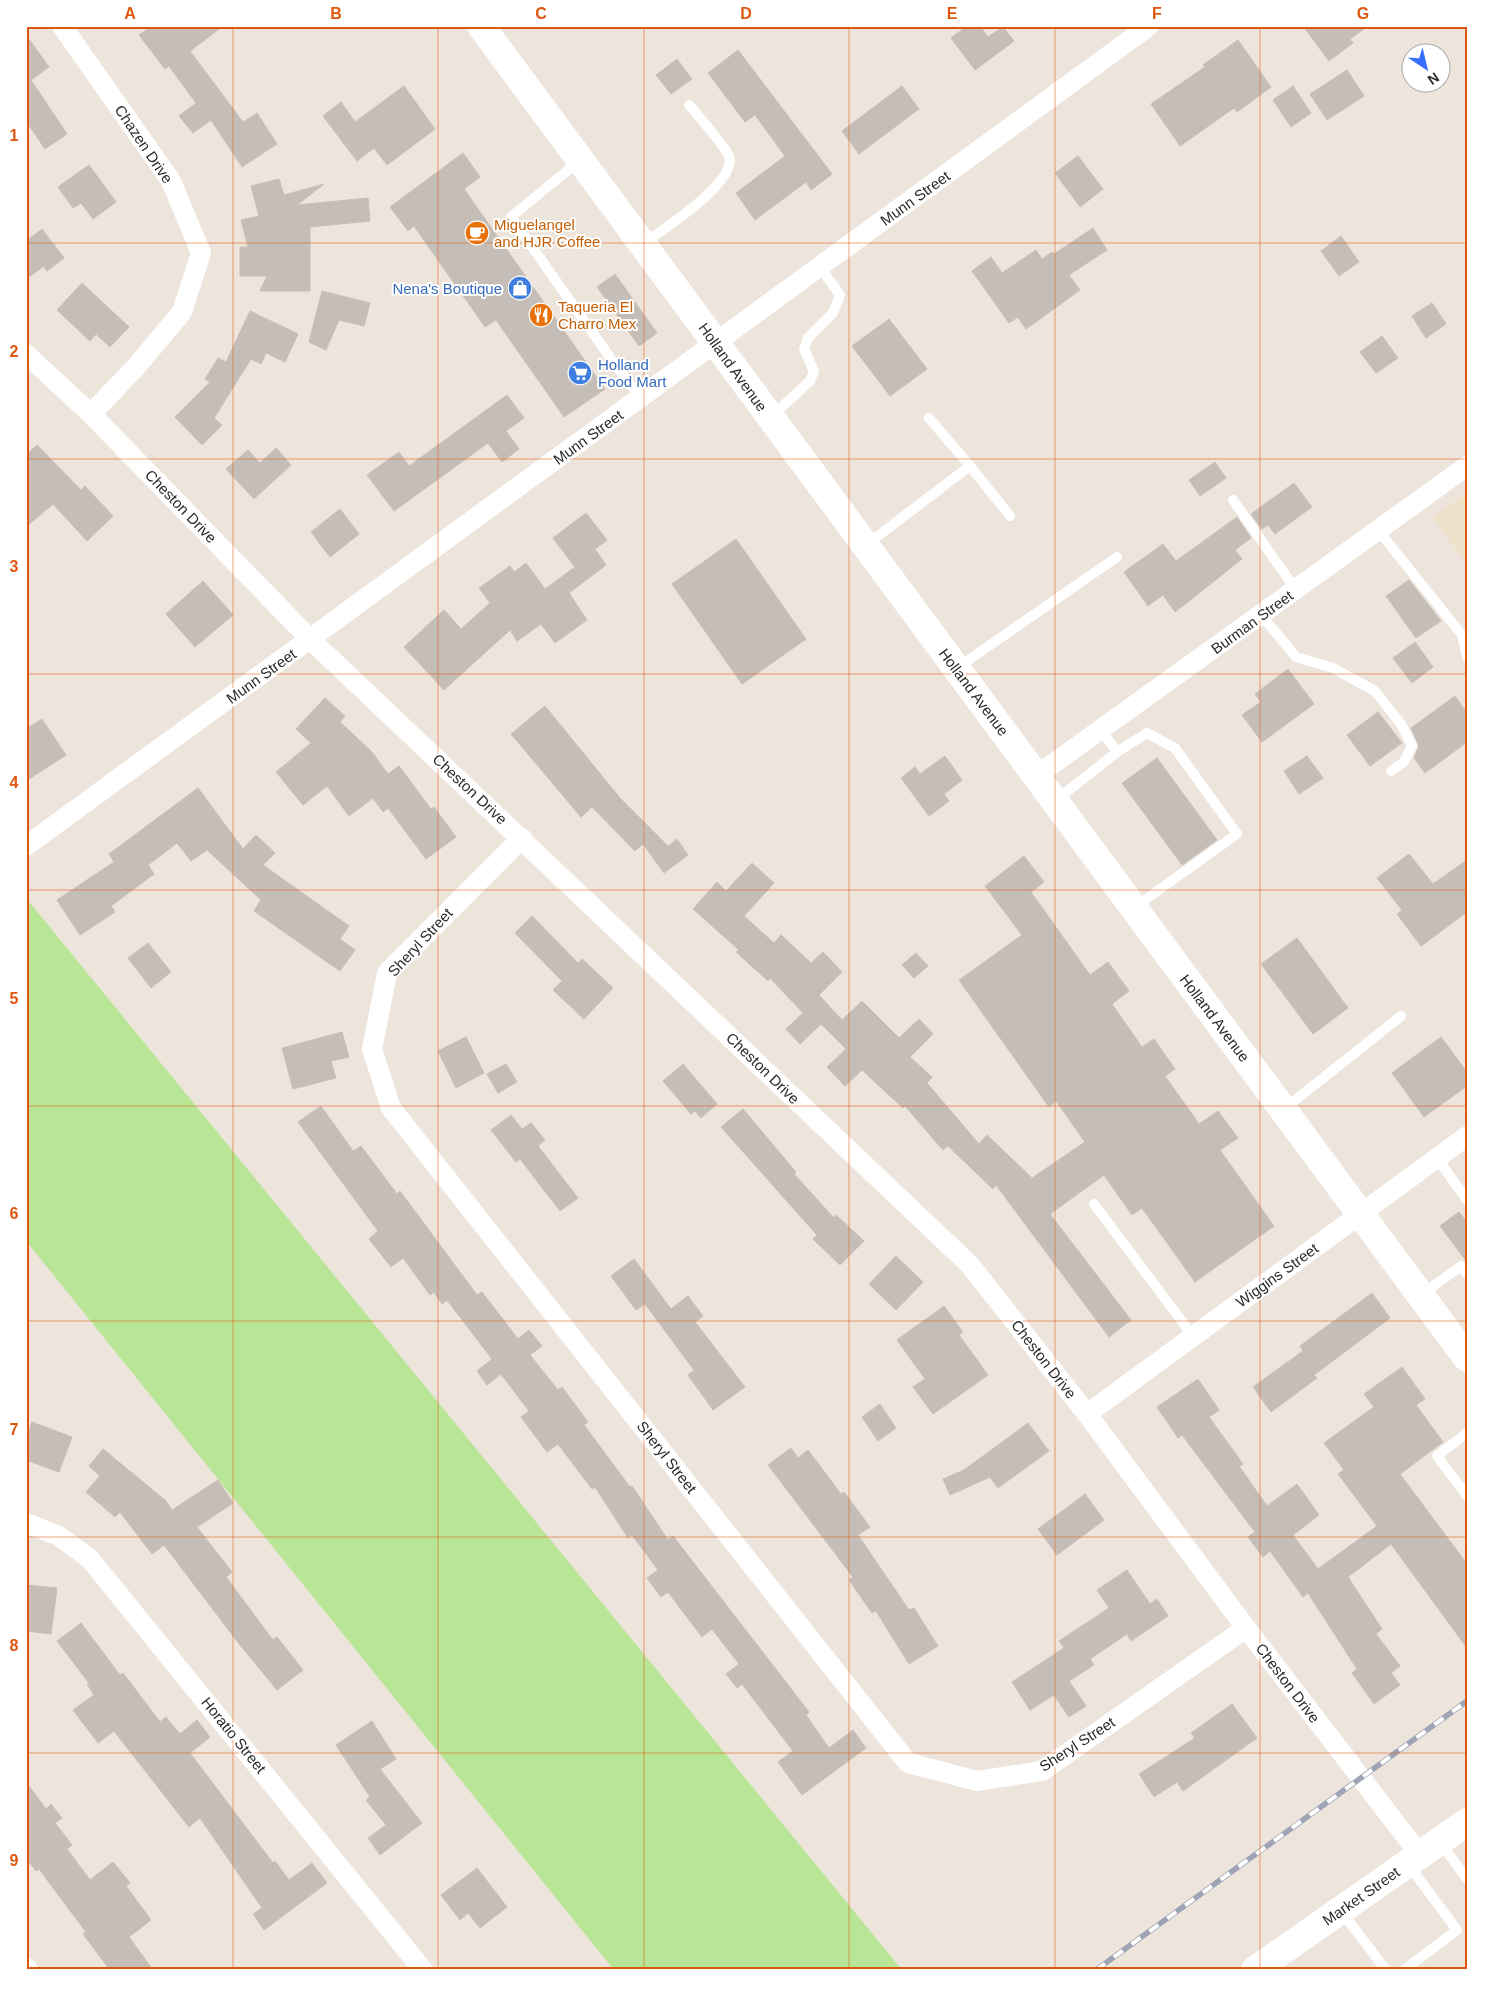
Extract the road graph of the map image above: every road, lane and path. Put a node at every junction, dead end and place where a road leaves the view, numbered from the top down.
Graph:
1 (62, 26) edge
2 (481, 26) edge
3 (1148, 26) edge
4 (689, 105) dead end
5 (580, 160) junction
6 (642, 245) junction
7 (820, 267) junction
8 (716, 343) junction
9 (26, 354) edge
10 (641, 398) junction
11 (91, 414) junction
12 (770, 418) junction
13 (929, 418) dead end
14 (970, 466) junction
15 (1467, 466) edge
16 (1233, 500) dead end
17 (1010, 516) dead end
18 (1378, 530) junction
19 (866, 546) junction
20 (1117, 557) dead end
21 (1296, 590) junction
22 (1262, 616) junction
23 (311, 640) junction
24 (1467, 657) edge
25 (956, 669) junction
26 (1101, 730) junction
27 (1117, 752) junction
28 (1391, 771) dead end
29 (1036, 776) junction
30 (1055, 801) junction
31 (522, 838) junction
32 (26, 846) edge
33 (1134, 908) junction
34 (1401, 1016) dead end
35 (1283, 1110) junction
36 (1467, 1136) edge
37 (1436, 1158) junction
38 (1467, 1200) edge
39 (1094, 1204) dead end
40 (1360, 1214) junction
41 (1467, 1274) edge
42 (1420, 1296) junction
43 (1193, 1336) junction
44 (1464, 1349) edge
45 (1086, 1414) junction
46 (1467, 1433) edge
47 (1467, 1496) edge
48 (26, 1523) edge
49 (1246, 1628) junction
50 (1467, 1822) edge
51 (1422, 1853) junction
52 (1467, 1879) edge
53 (1341, 1910) junction
54 (1467, 1923) edge
55 (1457, 1930) junction
56 (1256, 1969) edge
57 (423, 1970) edge
58 (1386, 1970) edge
59 (1404, 1970) edge

1 - 11 street, Chazen Drive
2 - 5 main road, Holland Avenue
3 - 7 street, Munn Street
4 - 6 lane
5 - 6 main road, Holland Avenue
5 - 10 lane
6 - 8 main road, Holland Avenue
7 - 8 street, Munn Street
7 - 12 lane
8 - 10 street, Munn Street
8 - 12 main road, Holland Avenue
9 - 11 street, Cheston Drive
10 - 23 street, Munn Street
11 - 23 street, Cheston Drive
12 - 19 main road, Holland Avenue
13 - 14 lane
14 - 17 lane
14 - 19 lane
15 - 18 street, Burman Street
16 - 21 lane
18 - 21 street, Burman Street
18 - 24 lane
19 - 25 main road, Holland Avenue
20 - 25 lane
21 - 22 street, Burman Street
22 - 26 street, Burman Street
22 - 28 lane
23 - 31 street, Cheston Drive
23 - 32 street, Munn Street
25 - 29 main road, Holland Avenue
26 - 27 lane
26 - 29 street, Burman Street
27 - 30 lane
27 - 33 lane
29 - 30 main road, Holland Avenue
30 - 33 main road, Holland Avenue
31 - 45 street, Cheston Drive
31 - 49 street, Sheryl Street
33 - 35 main road, Holland Avenue
34 - 35 lane
35 - 40 main road, Holland Avenue
36 - 37 street, Wiggins Street
37 - 38 lane
37 - 40 street, Wiggins Street
39 - 43 lane
40 - 42 main road, Holland Avenue
40 - 43 street, Wiggins Street
41 - 42 lane
42 - 44 main road, Holland Avenue
43 - 45 street, Wiggins Street
45 - 49 street, Cheston Drive
46 - 47 lane
48 - 57 street, Horatio Street
49 - 51 street, Cheston Drive
50 - 51 main road, Market Street
51 - 52 lane
51 - 53 main road, Market Street
51 - 55 lane
53 - 56 main road, Market Street
53 - 58 lane
54 - 55 lane
55 - 59 lane

